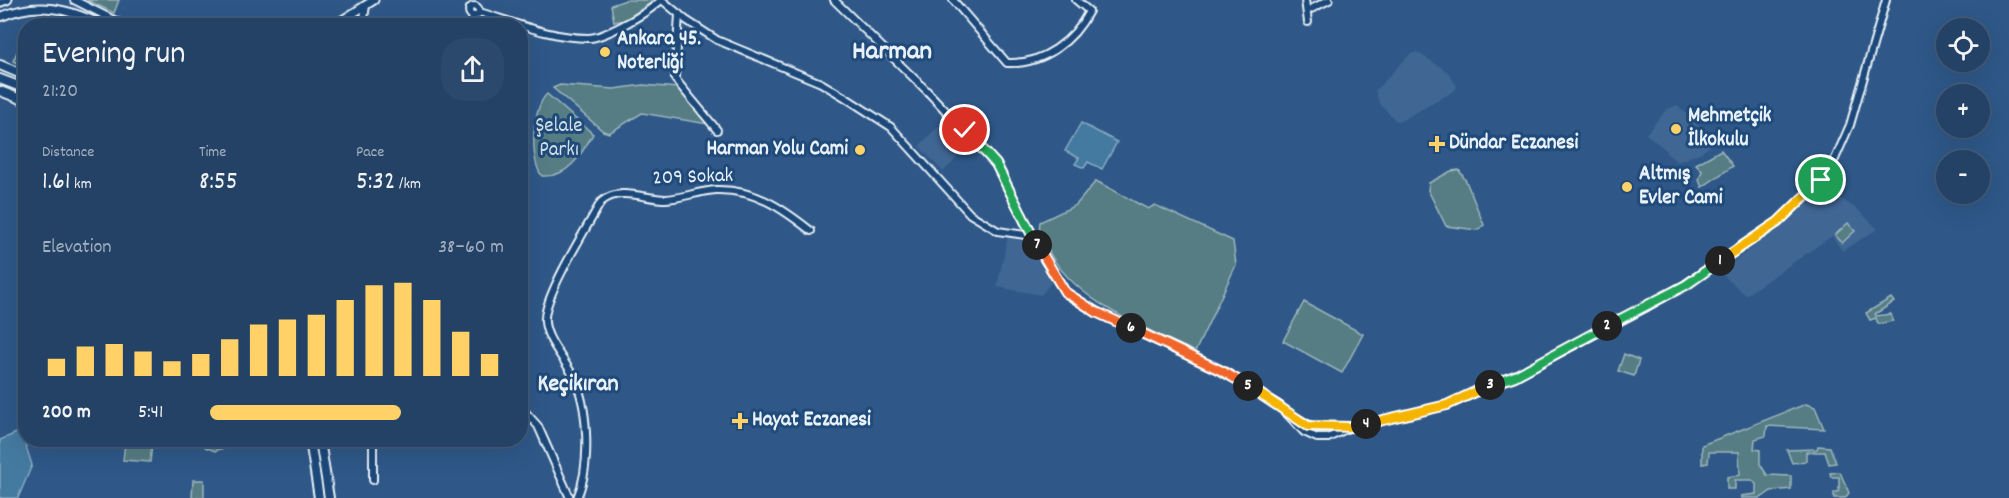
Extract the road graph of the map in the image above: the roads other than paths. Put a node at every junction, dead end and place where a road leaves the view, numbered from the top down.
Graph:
1 (8, 0) edge
2 (74, 0) edge
3 (374, 0) edge
4 (468, 0) edge
5 (661, 0) edge
6 (834, 0) edge
7 (953, 0) edge
8 (1076, 0) edge
9 (1305, 0) edge
10 (1329, 0) edge
11 (1887, 0) edge
12 (366, 2) edge
13 (0, 3) edge
14 (1307, 11) junction
15 (476, 14) junction
16 (679, 14) junction
17 (0, 17) edge
18 (75, 18) edge
19 (86, 18) edge
20 (110, 18) edge
21 (339, 18) edge
22 (344, 18) edge
23 (364, 18) edge
24 (474, 18) edge
25 (492, 18) edge
26 (0, 22) edge
27 (1308, 22) dead end
28 (528, 27) edge
29 (0, 65) edge
30 (18, 73) edge
31 (0, 79) edge
32 (18, 86) edge
33 (0, 91) edge
34 (18, 98) edge
35 (717, 130) dead end
36 (811, 231) dead end
37 (1032, 236) junction
38 (528, 415) edge
39 (311, 447) edge
40 (321, 447) edge
41 (374, 447) edge
42 (373, 480) dead end
43 (319, 498) edge
44 (329, 498) edge
45 (570, 498) edge
46 (577, 498) edge

1 - 13 main road
2 - 20 main road
3 - 12 main road
4 - 15 main road
5 - 16 main road
5 - 28 main road
6 - 37 main road
7 - 8 main road
9 - 14 main road
10 - 14 main road
11 - 37 main road
12 - 21 main road
12 - 22 main road
12 - 23 main road
14 - 27 main road
15 - 24 main road
15 - 25 main road
16 - 35 main road
16 - 37 main road
17 - 19 main road
18 - 26 main road
29 - 30 highway
31 - 32 highway
33 - 34 highway
36 - 46 main road, 209 Sokak
38 - 45 main road
39 - 43 highway
40 - 44 highway
41 - 42 main road

